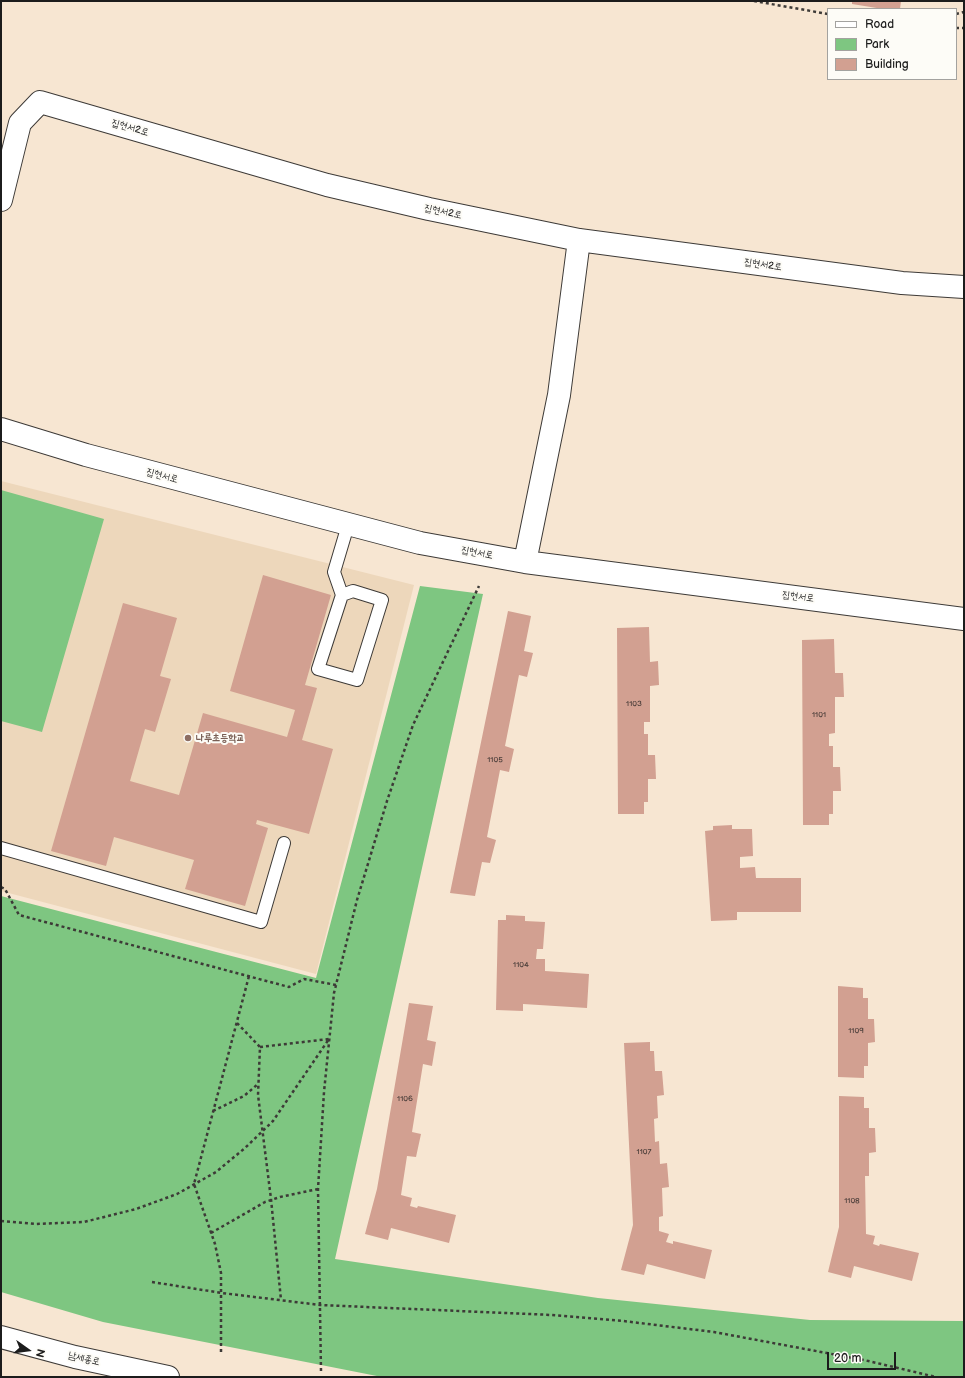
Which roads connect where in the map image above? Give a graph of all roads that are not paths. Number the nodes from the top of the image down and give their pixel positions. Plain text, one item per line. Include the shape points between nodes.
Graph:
1 (1, 200) edge
2 (579, 240) junction
3 (964, 287) edge
4 (1, 429) edge
5 (348, 525) junction
6 (525, 562) junction
7 (342, 595) junction
8 (964, 619) edge
9 (284, 843) dead end
10 (1, 848) edge
11 (1, 1337) edge
12 (168, 1377) edge

1 - 2 street, 집현서2로 via 20,123 40,102 327,185
2 - 3 street, 집현서2로 via 902,283
2 - 6 street via 559,396
4 - 5 street, 집현서로 via 86,455
5 - 6 street, 집현서로 via 420,543
5 - 7 lane via 334,572
6 - 8 street, 집현서로
7 - 7 lane via 318,669 357,680 382,600 353,591
9 - 10 lane via 261,922
11 - 12 street, 남세종로 via 75,1357

